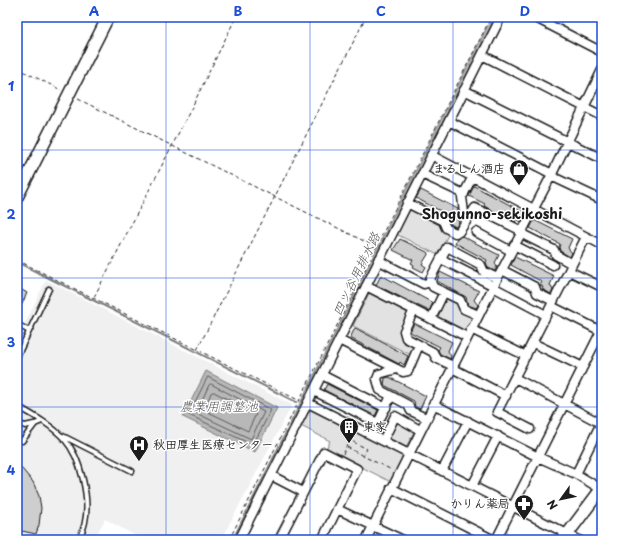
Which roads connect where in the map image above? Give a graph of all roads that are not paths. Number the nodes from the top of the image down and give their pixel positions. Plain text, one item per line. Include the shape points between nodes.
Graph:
1 (108, 17) edge
2 (501, 17) edge
3 (534, 17) edge
4 (602, 52) edge
5 (482, 55) junction
6 (602, 70) edge
7 (464, 90) junction
8 (584, 106) junction
9 (602, 116) edge
10 (448, 121) junction
11 (567, 143) junction
12 (431, 155) junction
13 (602, 159) edge
14 (422, 174) junction
15 (552, 175) junction
16 (472, 178) junction
17 (17, 197) edge
18 (463, 197) junction
19 (602, 200) edge
20 (407, 203) junction
21 (476, 208) junction
22 (534, 209) junction
23 (465, 221) junction
24 (476, 232) dead end
25 (521, 232) junction
26 (586, 237) junction
27 (602, 245) edge
28 (513, 248) junction
29 (441, 259) junction
30 (378, 260) junction
31 (553, 265) dead end
32 (570, 268) junction
33 (502, 270) junction
34 (497, 278) junction
35 (431, 282) junction
36 (490, 285) junction
37 (366, 286) junction
38 (602, 287) edge
39 (49, 289) dead end
40 (444, 292) junction
41 (552, 304) junction
42 (414, 310) junction
43 (478, 315) junction
44 (546, 315) junction
45 (431, 319) junction
46 (17, 324) edge
47 (29, 330) junction
48 (602, 330) edge
49 (469, 333) junction
50 (339, 340) junction
51 (533, 343) junction
52 (420, 345) junction
53 (526, 356) junction
54 (17, 357) edge
55 (452, 367) junction
56 (583, 367) junction
57 (397, 369) junction
58 (322, 375) junction
59 (515, 378) junction
60 (314, 391) junction
61 (391, 396) junction
62 (506, 396) junction
63 (302, 401) junction
64 (565, 403) junction
65 (434, 404) junction
66 (17, 406) edge
67 (386, 408) junction
68 (352, 410) junction
69 (426, 418) junction
70 (42, 421) junction
71 (468, 421) junction
72 (346, 422) junction
73 (602, 423) edge
74 (17, 424) edge
75 (35, 424) junction
76 (530, 429) dead end
77 (420, 430) junction
78 (57, 433) junction
79 (498, 436) junction
80 (17, 440) edge
81 (383, 441) junction
82 (408, 454) junction
83 (538, 457) junction
84 (132, 471) dead end
85 (442, 471) junction
86 (576, 474) junction
87 (272, 476) junction
88 (472, 486) junction
89 (391, 488) junction
90 (602, 489) edge
91 (303, 492) junction
92 (512, 507) junction
93 (337, 509) junction
94 (372, 526) junction
95 (565, 537) edge
96 (79, 540) edge
97 (239, 540) edge
98 (279, 540) edge
99 (322, 540) edge
100 (366, 540) edge
101 (403, 540) edge
102 (495, 540) edge
103 (579, 540) edge

1 - 17 street
2 - 5 street
3 - 4 street
5 - 7 street
5 - 8 street
6 - 8 street
7 - 10 street
7 - 11 street
8 - 9 street
8 - 11 street
10 - 12 street
10 - 15 street
11 - 13 street
11 - 15 street
12 - 14 street
12 - 16 street
14 - 18 street
14 - 20 street
15 - 19 street
15 - 22 street
16 - 18 street
16 - 22 street
18 - 21 street
18 - 23 street
20 - 23 street via 443,221 446,228 454,233 459,232
20 - 30 street
21 - 23 street
21 - 25 street
22 - 25 street
22 - 26 street
24 - 28 street
25 - 28 street
25 - 32 street via 554,250
26 - 27 street
26 - 32 street
28 - 31 street
28 - 33 street
29 - 34 street via 447,247 481,265 484,272
29 - 35 street via 430,279
29 - 36 street
30 - 35 street via 424,284
30 - 37 street
32 - 38 street
32 - 41 street
33 - 34 street
33 - 41 street via 535,287 537,293
34 - 36 street
35 - 40 street via 433,287
36 - 43 street
36 - 44 street
37 - 42 street
37 - 50 street
39 - 47 lane
40 - 43 street via 460,300 464,310
40 - 45 street
41 - 44 street
41 - 48 street
42 - 45 street
42 - 52 street via 404,331 406,338
43 - 49 street
44 - 51 street
45 - 49 street
46 - 47 lane
47 - 54 lane
48 - 56 street
49 - 53 street
49 - 55 street
50 - 57 street
50 - 58 street
51 - 53 street
51 - 56 street
52 - 55 street
52 - 57 street via 408,371
53 - 59 street
55 - 62 street
55 - 65 street
56 - 64 street
57 - 61 street via 379,374 377,379 380,390
58 - 60 street
58 - 67 street
59 - 62 street
59 - 64 street
60 - 63 street
60 - 68 street
61 - 67 street
61 - 69 street via 408,405 411,411
62 - 76 street via 497,412
63 - 72 street
63 - 87 street
64 - 73 street
64 - 83 street
65 - 69 street
65 - 71 street
66 - 70 lane
67 - 68 street via 378,423
68 - 72 street
69 - 77 street
70 - 75 lane
70 - 78 lane
71 - 79 street
71 - 85 street
72 - 81 street
73 - 86 street
74 - 75 lane
75 - 80 lane via 22,441
77 - 81 street via 395,416
77 - 82 street
78 - 84 lane
78 - 96 lane via 73,451 83,479 87,500 85,522
79 - 83 street
79 - 88 street
81 - 82 street
82 - 85 street
82 - 89 street
83 - 86 street
83 - 92 street
85 - 88 street
86 - 90 street
87 - 91 street
87 - 97 street
88 - 92 street
89 - 94 street
89 - 102 street
90 - 95 street
91 - 93 street via 324,452 357,469
91 - 98 street
92 - 95 street
92 - 102 street
93 - 94 street
93 - 99 street
94 - 100 street
94 - 101 street
95 - 103 street

